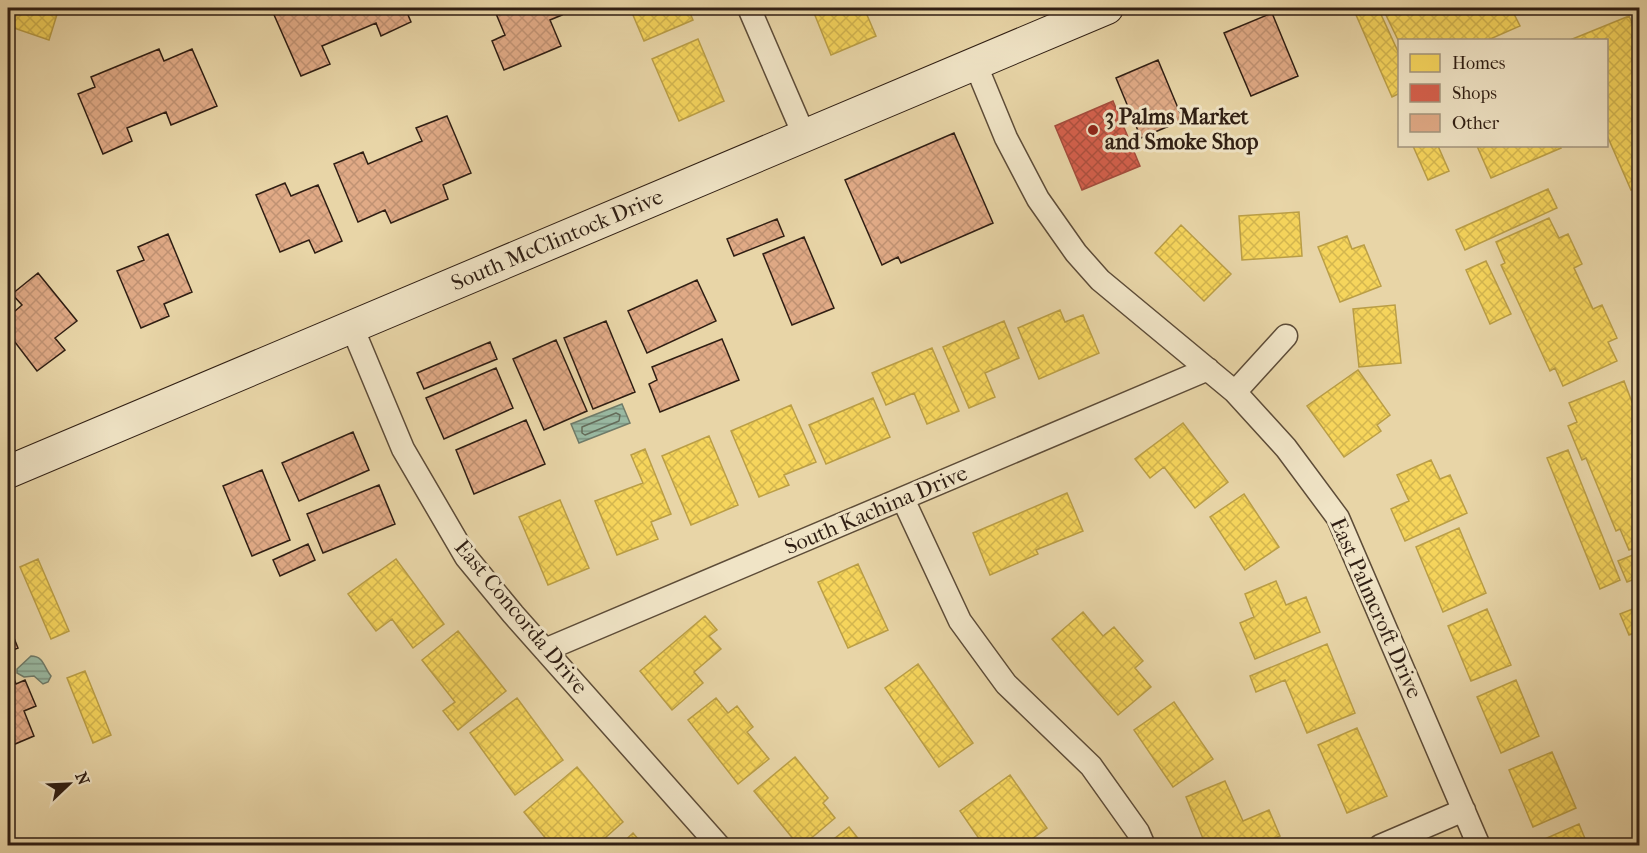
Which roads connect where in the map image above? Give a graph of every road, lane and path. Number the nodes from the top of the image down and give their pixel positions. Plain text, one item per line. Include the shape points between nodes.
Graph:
1 (749, 8) edge
2 (1107, 8) edge
3 (975, 63) junction
4 (804, 135) junction
5 (352, 327) junction
6 (1286, 336) dead end
7 (1208, 369) junction
8 (1235, 392) junction
9 (8, 472) edge
10 (903, 499) junction
11 (545, 650) junction
12 (1464, 810) junction
13 (719, 846) edge
14 (1144, 846) edge
15 (1380, 846) edge
16 (1479, 846) edge

1 - 4 street
2 - 3 main road, South McClintock Drive
3 - 4 main road, South McClintock Drive
3 - 7 street, East Palmcroft Drive via 1006,138 1038,199 1076,253 1100,280
4 - 5 main road, South McClintock Drive
5 - 9 main road, South McClintock Drive
5 - 11 street, East Concorda Drive via 404,449 444,521 466,557
6 - 8 street
7 - 8 street, East Palmcroft Drive
7 - 10 street, South Kachina Drive
8 - 12 street, East Palmcroft Drive via 1286,448 1338,518
10 - 11 street, South Kachina Drive
10 - 14 street via 960,621 1006,684 1091,766
11 - 13 street, East Concorda Drive
12 - 15 street
12 - 16 street, East Palmcroft Drive

